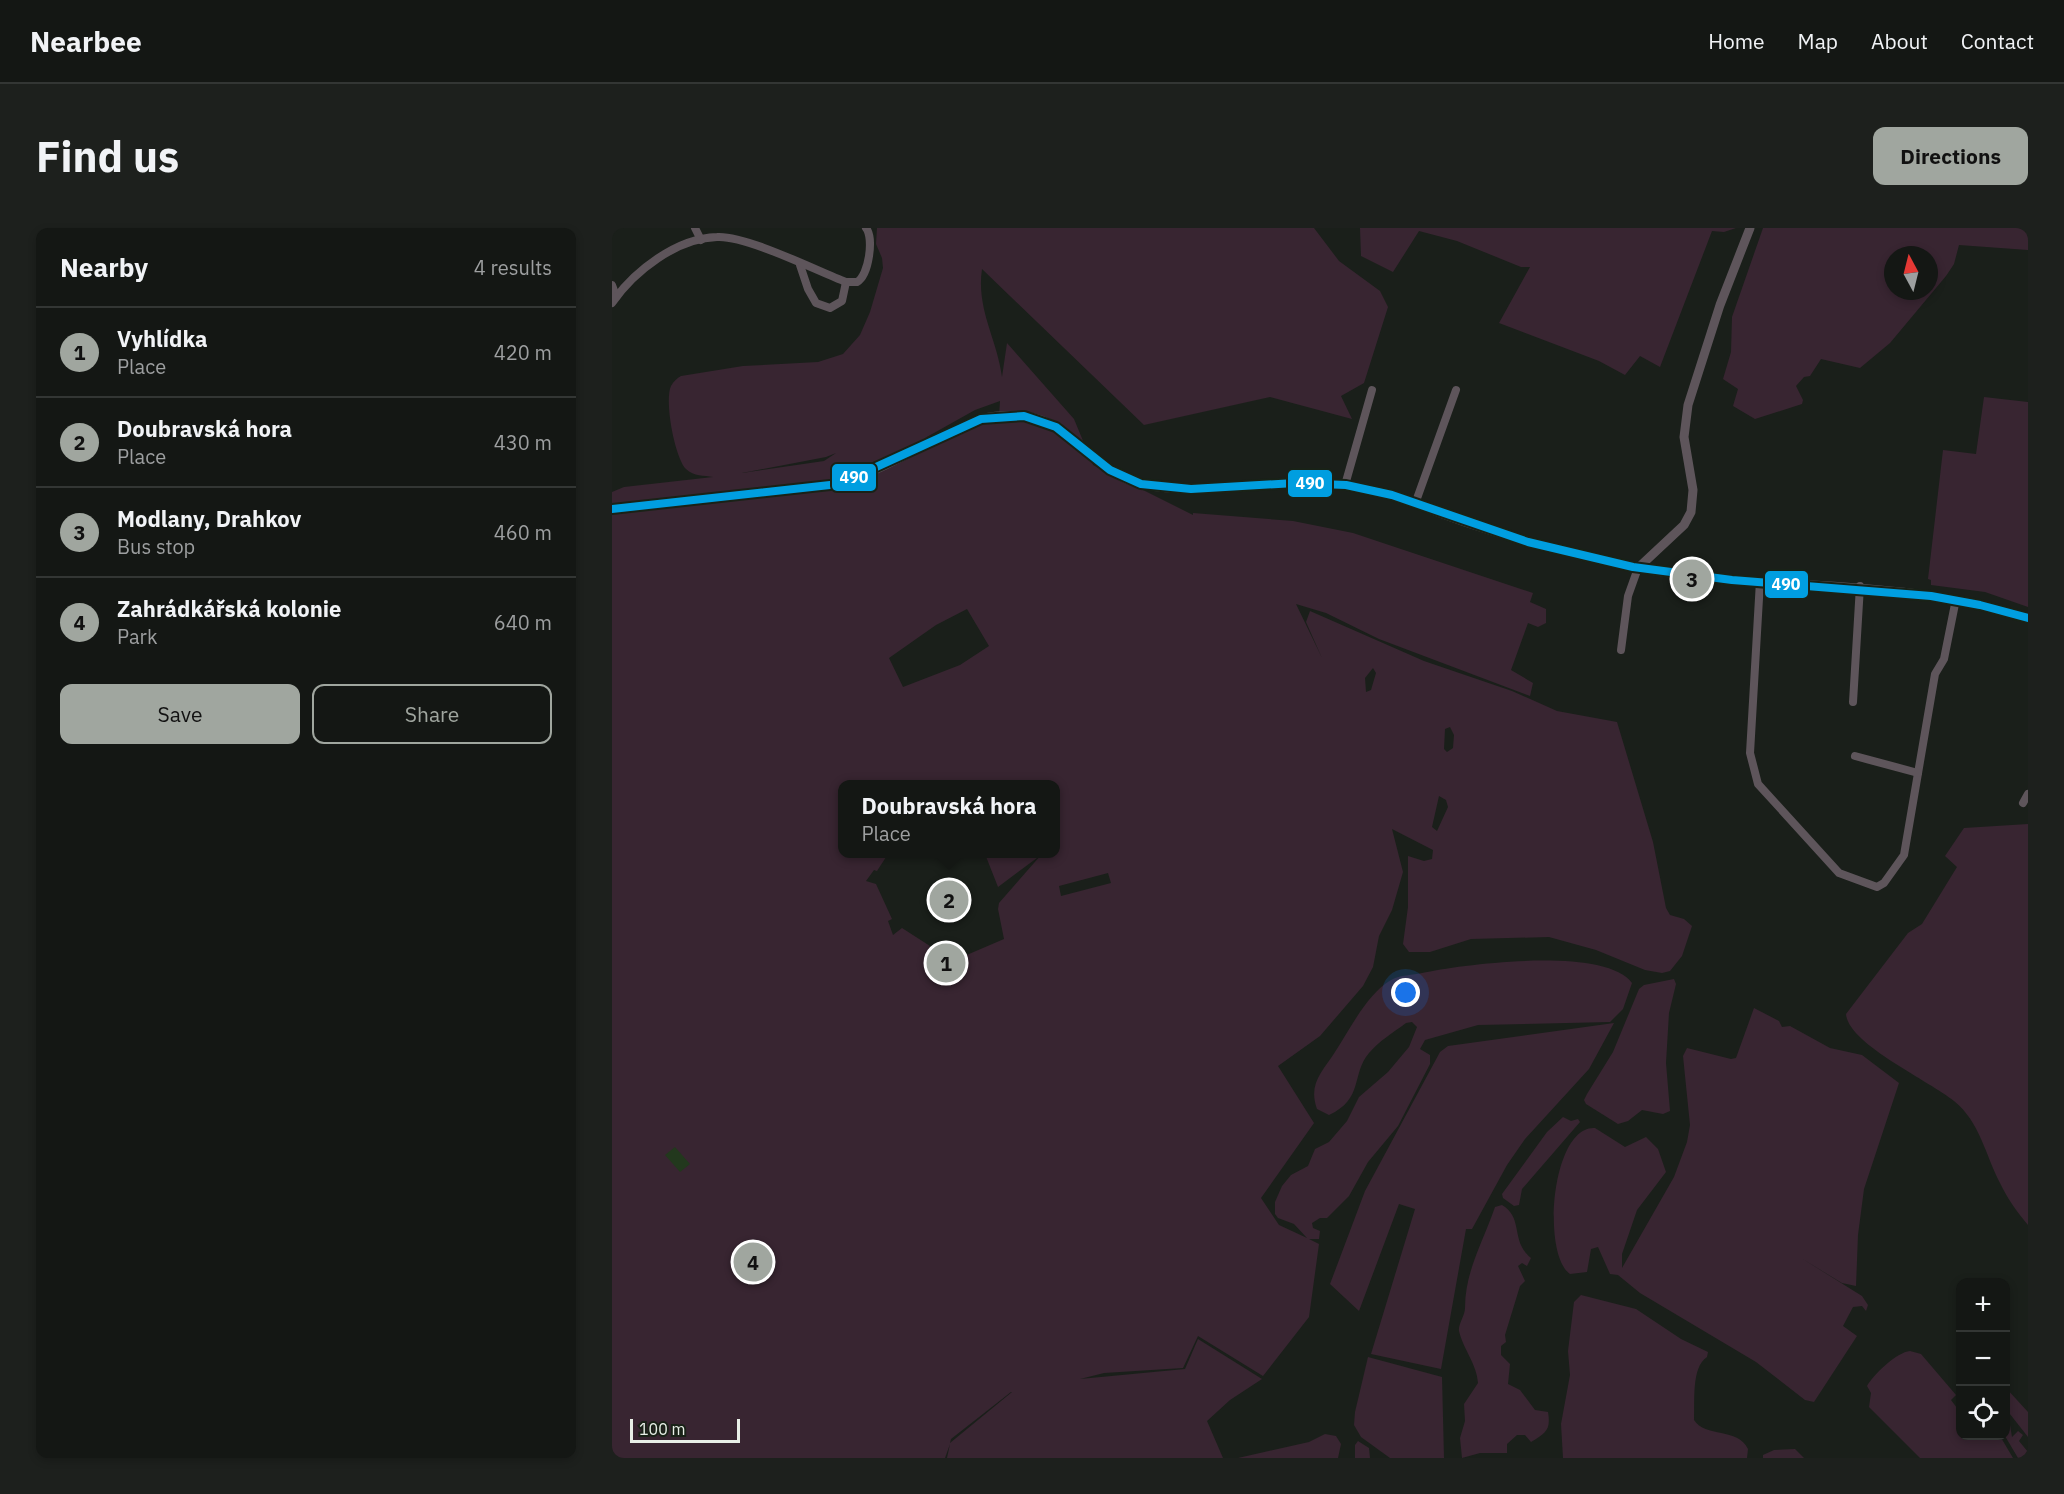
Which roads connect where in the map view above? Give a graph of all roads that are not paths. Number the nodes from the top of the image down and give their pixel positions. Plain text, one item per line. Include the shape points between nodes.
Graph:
1 (695, 228) edge
2 (866, 228) edge
3 (1750, 228) edge
4 (701, 240) junction
5 (800, 265) junction
6 (846, 282) junction
7 (612, 285) edge
8 (614, 300) edge
9 (1372, 390) dead end
10 (1456, 390) dead end
11 (1345, 485) junction
12 (1415, 504) junction
13 (612, 509) edge
14 (1638, 568) junction
15 (1760, 581) junction
16 (1860, 586) junction
17 (1956, 599) junction
18 (2028, 618) edge
19 (1621, 650) dead end
20 (1853, 702) dead end
21 (1855, 756) dead end
22 (1918, 773) junction
23 (2028, 794) edge
24 (2023, 803) dead end

1 - 4 street
2 - 6 street via 871,238 862,279
3 - 14 street via 1688,405 1684,437 1693,490 1691,512 1684,525
4 - 5 street via 718,236 778,254
4 - 8 street via 650,262
5 - 6 street
5 - 6 street via 816,303 830,308 842,301
7 - 8 street
9 - 11 street
10 - 12 street
11 - 12 street via 1383,492
11 - 13 street via 1294,482 1185,488 1140,484 1121,478 1060,431 1024,416 984,418 866,476 839,484
12 - 14 street via 1511,537
14 - 15 street
14 - 19 street via 1628,596
15 - 16 street
15 - 22 street via 1750,753 1758,784 1839,873 1877,886 1904,855
16 - 17 street
16 - 20 street
17 - 18 street
17 - 22 street via 1944,659 1935,674
21 - 22 street
23 - 24 street

